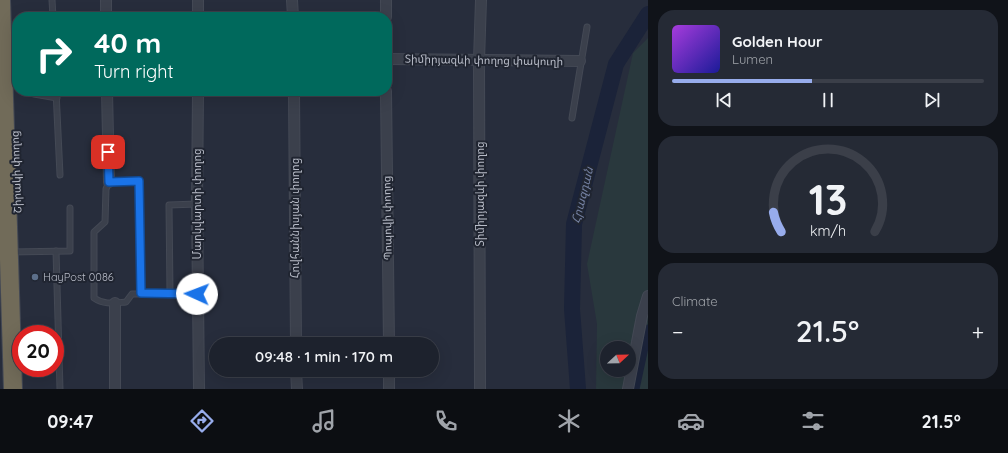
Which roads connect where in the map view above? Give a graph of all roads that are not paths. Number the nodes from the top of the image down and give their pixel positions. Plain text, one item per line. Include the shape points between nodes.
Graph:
1 (1, 0) edge
2 (10, 0) edge
3 (52, 0) edge
4 (106, 0) edge
5 (198, 0) edge
6 (292, 0) edge
7 (386, 0) edge
8 (481, 0) edge
9 (53, 12) edge
10 (106, 12) edge
11 (198, 12) edge
12 (293, 12) edge
13 (386, 12) edge
14 (587, 26) dead end
15 (5, 32) edge
16 (392, 59) edge
17 (479, 60) junction
18 (580, 61) junction
19 (46, 96) edge
20 (107, 96) edge
21 (198, 96) edge
22 (294, 96) edge
23 (386, 96) edge
24 (57, 98) joint
25 (5, 110) edge
26 (572, 118) dead end
27 (60, 175) dead end
28 (109, 182) junction
29 (197, 204) junction
30 (70, 208) dead end
31 (7, 211) edge
32 (56, 251) junction
33 (14, 252) junction
34 (141, 293) junction
35 (170, 293) junction
36 (197, 294) junction
37 (648, 296) edge
38 (115, 303) junction
39 (19, 325) edge
40 (57, 325) edge
41 (296, 337) edge
42 (388, 337) edge
43 (22, 377) edge
44 (59, 377) edge
45 (296, 377) edge
46 (389, 377) edge
47 (13, 389) edge
48 (22, 389) edge
49 (60, 389) edge
50 (115, 389) edge
51 (199, 389) edge
52 (297, 389) edge
53 (389, 389) edge
54 (480, 389) edge
55 (628, 389) edge

1 - 15 highway, Շիրակի փողոց
2 - 15 highway, Շիրակի փողոց
3 - 9 lane
4 - 10 street
5 - 11 street
6 - 12 street
7 - 13 street
8 - 17 street, Տիմիրյազևի փողոց
14 - 18 lane
15 - 25 highway, Շիրակի փողոց
15 - 33 highway, Շիրակի փողոց
16 - 17 street, Տիմիրյազևի փողոց փակուղի
17 - 18 street, Տիմիրյազևի փողոց փակուղի
17 - 54 street, Տիմիրյազևի փողոց
18 - 26 lane
19 - 24 lane
20 - 28 street
21 - 29 street, Մարկվարտի փողոց
22 - 41 street, Հովհաննիսյան փողոց
23 - 42 street, Պոպովի փողոց
24 - 27 lane
25 - 31 highway, Շիրակի փողոց
28 - 34 lane via 139,181
28 - 38 lane via 106,189 105,222 94,232 94,298 101,303
29 - 35 lane via 169,205
29 - 36 street, Մարկվարտի փողոց
30 - 32 lane via 70,251
31 - 33 highway, Շիրակի փողոց
32 - 33 lane
32 - 40 lane
33 - 39 highway, Շիրակի փողոց
33 - 47 highway, Շիրակի փողոց via 7,273
34 - 35 lane
34 - 38 lane via 132,294 126,302
35 - 36 lane
36 - 51 street, Մարկվարտի փողոց
37 - 55 street
38 - 50 street
43 - 48 highway
44 - 49 lane
45 - 52 street
46 - 53 street

